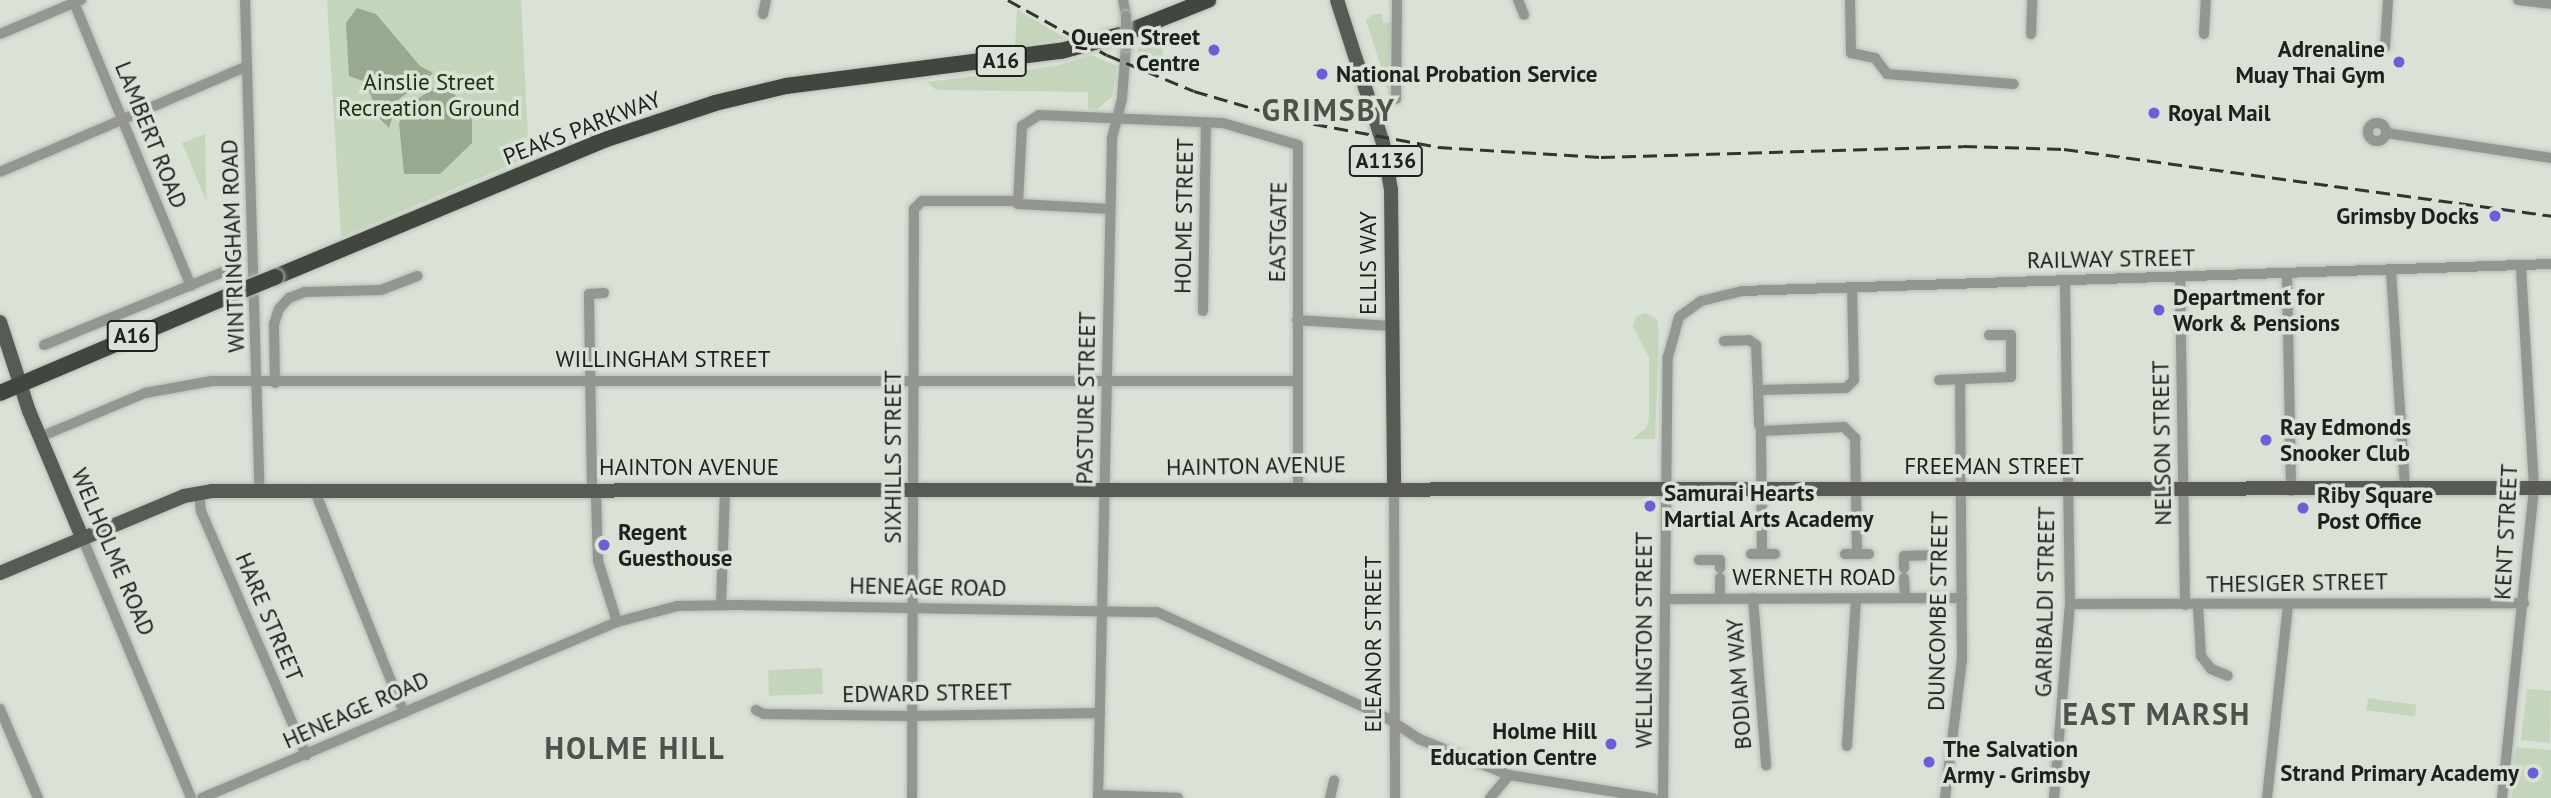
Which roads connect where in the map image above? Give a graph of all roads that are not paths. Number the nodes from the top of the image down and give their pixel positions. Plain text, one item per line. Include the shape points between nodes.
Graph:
1 (245, 0) edge
2 (766, 0) edge
3 (1123, 0) edge
4 (1208, 0) edge
5 (1397, 0) edge
6 (1518, 0) edge
7 (1850, 0) edge
8 (2032, 0) edge
9 (2206, 0) edge
10 (2388, 0) edge
11 (2519, 0) edge
12 (76, 1) edge
13 (1336, 1) edge
14 (2551, 4) edge
15 (763, 14) dead end
16 (1524, 15) dead end
17 (0, 34) edge
18 (2031, 34) dead end
19 (2204, 34) dead end
20 (2385, 47) dead end
21 (247, 66) junction
22 (2014, 84) dead end
23 (1396, 99) dead end
24 (1116, 118) junction
25 (122, 120) junction
26 (1206, 122) junction
27 (2386, 133) dead end
28 (2551, 158) edge
29 (0, 172) edge
30 (1017, 202) junction
31 (1110, 209) junction
32 (2551, 264) edge
33 (2521, 267) junction
34 (230, 270) dead end
35 (2391, 271) junction
36 (2287, 275) junction
37 (417, 276) dead end
38 (2065, 280) junction
39 (2180, 280) junction
40 (191, 286) junction
41 (1852, 287) junction
42 (604, 293) dead end
43 (1203, 311) dead end
44 (1679, 317) joint
45 (1297, 320) junction
46 (0, 322) edge
47 (1390, 326) junction
48 (1989, 335) dead end
49 (1724, 341) dead end
50 (44, 345) dead end
51 (914, 379) junction
52 (588, 380) junction
53 (1939, 380) dead end
54 (1296, 381) junction
55 (1106, 382) junction
56 (1960, 382) junction
57 (259, 383) junction
58 (275, 383) junction
59 (21, 384) junction
60 (1758, 390) junction
61 (0, 393) edge
62 (1759, 430) junction
63 (40, 437) junction
64 (725, 488) junction
65 (1962, 488) junction
66 (2534, 488) junction
67 (2551, 488) edge
68 (314, 489) junction
69 (1298, 489) junction
70 (1394, 489) junction
71 (1762, 489) junction
72 (1856, 489) junction
73 (2068, 489) junction
74 (2405, 489) junction
75 (596, 490) junction
76 (1106, 490) junction
77 (1665, 490) junction
78 (2183, 490) junction
79 (260, 491) junction
80 (913, 491) junction
81 (2291, 491) junction
82 (199, 493) junction
83 (82, 537) junction
84 (1774, 554) dead end
85 (1845, 554) dead end
86 (1857, 554) junction
87 (1869, 554) dead end
88 (1927, 555) dead end
89 (1699, 560) dead end
90 (0, 573) edge
91 (1753, 598) junction
92 (1856, 598) junction
93 (1905, 598) junction
94 (1962, 598) junction
95 (1666, 599) junction
96 (1720, 599) junction
97 (2524, 603) junction
98 (2070, 604) junction
99 (2288, 604) junction
100 (721, 605) junction
101 (2185, 606) junction
102 (2198, 606) junction
103 (914, 608) junction
104 (1103, 609) junction
105 (617, 622) junction
106 (2228, 676) dead end
107 (0, 709) edge
108 (756, 710) dead end
109 (404, 713) junction
110 (1100, 713) junction
111 (913, 715) junction
112 (1394, 723) junction
113 (1847, 746) dead end
114 (306, 755) junction
115 (1766, 765) dead end
116 (1509, 775) junction
117 (1334, 780) dead end
118 (1098, 797) edge
119 (1171, 797) edge
120 (38, 798) edge
121 (191, 798) edge
122 (202, 798) edge
123 (912, 798) edge
124 (1330, 798) edge
125 (1395, 798) edge
126 (1490, 798) edge
127 (1653, 798) edge
128 (1663, 798) edge
129 (1945, 798) edge
130 (2054, 798) edge
131 (2267, 798) edge
132 (2502, 798) edge

1 - 21 street, WINTRINGHAM ROAD
2 - 15 street
3 - 24 street, PASTURE STREET, bridge via 1125,83
4 - 59 highway, PEAKS PARKWAY / A16, bridge via 1133,31 1050,53 786,86 715,103 604,140
5 - 23 street
6 - 16 street
7 - 22 street via 1851,53 1875,58 1887,74
8 - 18 street
9 - 19 street
10 - 20 street
11 - 14 street
12 - 17 street
12 - 25 street, LAMBERT ROAD
13 - 47 main road, ELLIS WAY / A1136 via 1383,143 1391,190
21 - 25 street
21 - 57 street, WINTRINGHAM ROAD
24 - 26 street
24 - 30 street via 1039,115 1028,120 1019,132
24 - 31 street, PASTURE STREET
25 - 29 street
25 - 40 street, LAMBERT ROAD
26 - 43 street, HOLME STREET
26 - 45 street, EASTGATE via 1282,137 1298,145
27 - 28 street
30 - 31 street
30 - 51 street, SIXHILLS STREET via 918,202 914,209
31 - 55 street, PASTURE STREET
32 - 33 street, RAILWAY STREET
33 - 35 street, RAILWAY STREET
33 - 66 street, KENT STREET
34 - 40 street
35 - 36 street, RAILWAY STREET
35 - 74 street
36 - 39 street, RAILWAY STREET
36 - 81 street
37 - 58 street via 381,290 305,292 289,298 274,324
38 - 39 street, RAILWAY STREET
38 - 41 street, RAILWAY STREET
38 - 73 street, GARIBALDI STREET
39 - 78 street, NELSON STREET
40 - 50 street
41 - 44 street, RAILWAY STREET via 1727,292 1712,295
41 - 60 street via 1851,384 1838,389
42 - 52 street via 589,294
44 - 77 street, WELLINGTON STREET via 1668,358
45 - 47 street
45 - 54 street, EASTGATE
46 - 59 main road, WELHOLME ROAD
47 - 70 main road, ELLIS WAY / A1136
48 - 56 street via 2011,335 2011,377
49 - 60 street via 1749,340 1756,345
51 - 52 street, WILLINGHAM STREET
51 - 55 street, WILLINGHAM STREET
51 - 80 street, SIXHILLS STREET
52 - 58 street, WILLINGHAM STREET
52 - 75 street
53 - 56 street
54 - 55 street, WILLINGHAM STREET
54 - 69 street, EASTGATE
55 - 76 street, PASTURE STREET
56 - 65 street, DUNCOMBE STREET
57 - 58 street, WILLINGHAM STREET
57 - 63 street, WILLINGHAM STREET via 212,381 167,387
57 - 79 street, WINTRINGHAM ROAD
59 - 61 highway, PEAKS PARKWAY / A16
59 - 63 main road, WELHOLME ROAD
60 - 62 street
62 - 71 street
62 - 72 street via 1844,427 1855,438
63 - 83 main road, WELHOLME ROAD
64 - 75 main road, HAINTON AVENUE
64 - 80 main road, HAINTON AVENUE
64 - 100 street
65 - 72 main road, FREEMAN STREET
65 - 73 main road, FREEMAN STREET
65 - 94 street, DUNCOMBE STREET
66 - 67 main road, FREEMAN STREET
66 - 74 main road, FREEMAN STREET
66 - 97 street, KENT STREET
68 - 75 main road, HAINTON AVENUE
68 - 79 main road, HAINTON AVENUE
68 - 109 street
69 - 70 main road, HAINTON AVENUE
69 - 76 main road, HAINTON AVENUE
70 - 77 main road, FREEMAN STREET
70 - 112 street, ELEANOR STREET
71 - 72 main road, FREEMAN STREET
71 - 77 main road, FREEMAN STREET
71 - 84 street via 1757,554
72 - 86 street
73 - 78 main road, FREEMAN STREET
73 - 98 street, GARIBALDI STREET
74 - 81 main road, FREEMAN STREET
75 - 105 street via 598,561
76 - 80 main road, HAINTON AVENUE
76 - 104 street, PASTURE STREET
77 - 95 street, WELLINGTON STREET
78 - 81 main road, FREEMAN STREET
78 - 101 street, NELSON STREET
79 - 82 main road, HAINTON AVENUE
80 - 103 street, SIXHILLS STREET
82 - 83 main road, HAINTON AVENUE
82 - 114 street, HARE STREET via 201,511
83 - 90 main road, HAINTON AVENUE
83 - 121 street, WELHOLME ROAD
85 - 86 street
86 - 87 street
88 - 93 street via 1900,556
89 - 96 street via 1721,566
91 - 92 street, WERNETH ROAD
91 - 96 street, WERNETH ROAD
91 - 115 street, BODIAM WAY
92 - 93 street, WERNETH ROAD
92 - 113 street
93 - 94 street, WERNETH ROAD
94 - 129 street, DUNCOMBE STREET via 1960,690
95 - 96 street, WERNETH ROAD
95 - 128 street, WELLINGTON STREET
97 - 99 street, THESIGER STREET
97 - 132 street, KENT STREET
98 - 101 street, THESIGER STREET
98 - 130 street, GARIBALDI STREET
99 - 102 street, THESIGER STREET
99 - 131 street
100 - 103 street, HENEAGE ROAD
100 - 105 street, HENEAGE ROAD via 677,606
101 - 102 street, THESIGER STREET
102 - 106 street via 2201,656 2211,669
103 - 104 street, HENEAGE ROAD
103 - 111 street, SIXHILLS STREET
104 - 110 street, PASTURE STREET
104 - 112 street, HENEAGE ROAD via 1157,612
105 - 109 street, HENEAGE ROAD
107 - 120 street
108 - 111 street, EDWARD STREET via 764,714
109 - 114 street, HENEAGE ROAD
110 - 111 street, EDWARD STREET
110 - 118 street, PASTURE STREET
111 - 123 street, SIXHILLS STREET
112 - 116 street, HENEAGE ROAD via 1419,739
112 - 125 street, ELEANOR STREET
114 - 122 street, HENEAGE ROAD
116 - 126 street
116 - 127 street, HENEAGE ROAD
117 - 124 street
118 - 119 street

